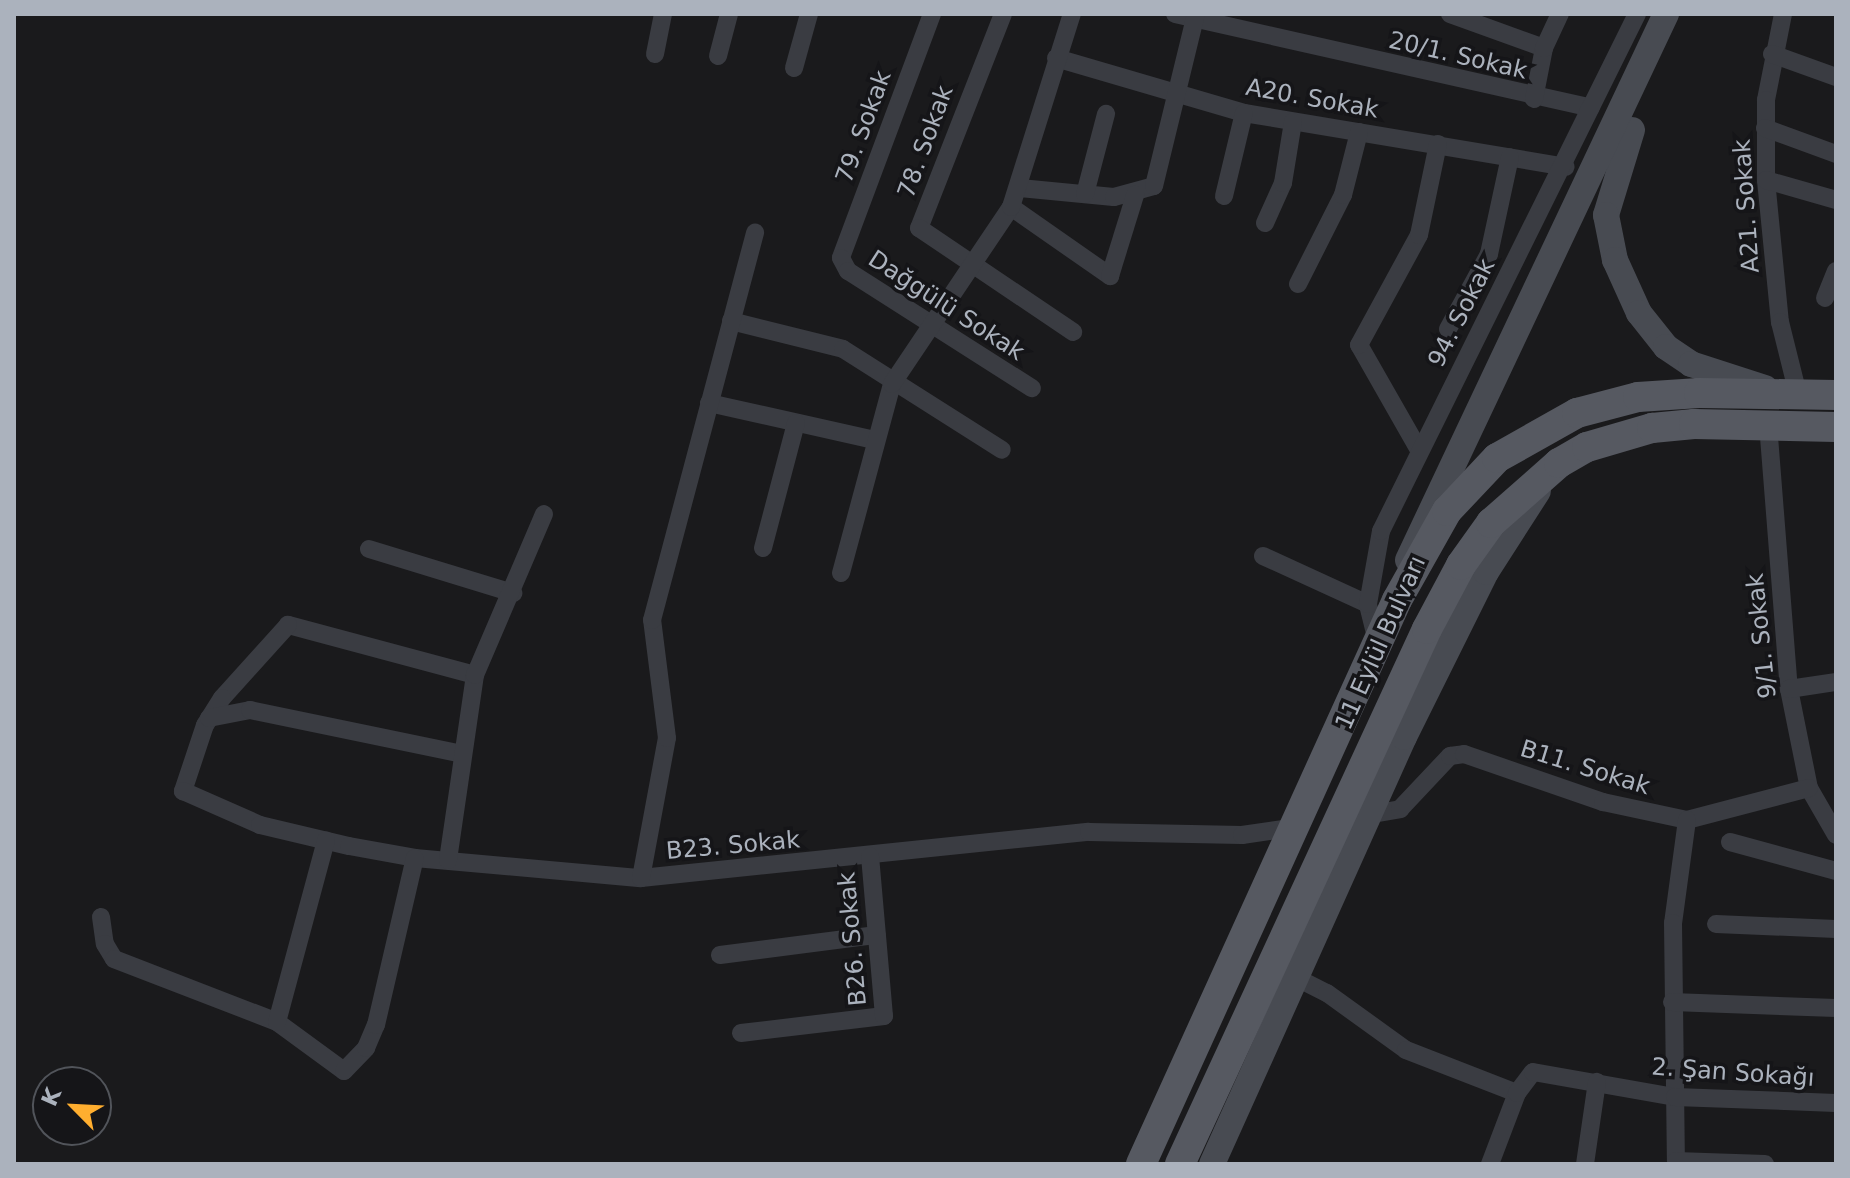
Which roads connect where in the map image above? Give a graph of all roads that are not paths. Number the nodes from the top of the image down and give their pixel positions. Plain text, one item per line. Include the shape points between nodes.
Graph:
1 (663, 14) edge
2 (729, 14) edge
3 (809, 14) edge
4 (932, 14) edge
5 (1003, 14) edge
6 (1072, 14) edge
7 (1175, 14) edge
8 (1450, 14) edge
9 (1560, 14) edge
10 (1637, 14) edge
11 (1666, 14) edge
12 (1685, 14) edge
13 (1783, 14) edge
14 (1195, 18) edge
15 (1544, 48) junction
16 (655, 54) dead end
17 (1772, 54) junction
18 (718, 56) dead end
19 (1056, 58) junction
20 (794, 68) dead end
21 (1836, 77) edge
22 (1179, 94) junction
23 (1534, 99) junction
24 (1591, 108) junction
25 (1244, 113) junction
26 (1106, 114) dead end
27 (1293, 122) junction
28 (1765, 128) junction
29 (1359, 132) junction
30 (1438, 144) junction
31 (1836, 154) edge
32 (1510, 157) junction
33 (1565, 167) junction
34 (1766, 180) junction
35 (1020, 188) junction
36 (1085, 194) junction
37 (1135, 195) junction
38 (1224, 196) dead end
39 (1836, 200) edge
40 (1011, 207) junction
41 (1265, 223) dead end
42 (755, 232) dead end
43 (841, 258) joint
44 (969, 267) junction
45 (1836, 271) edge
46 (1298, 284) dead end
47 (1825, 298) dead end
48 (731, 321) junction
49 (929, 326) junction
50 (1448, 329) dead end
51 (1073, 332) dead end
52 (892, 384) junction
53 (1032, 388) dead end
54 (1789, 394) junction
55 (1836, 395) edge
56 (709, 403) junction
57 (796, 423) junction
58 (1768, 424) junction
59 (1836, 427) edge
60 (874, 440) junction
61 (1002, 450) dead end
62 (1419, 450) junction
63 (1559, 463) junction
64 (544, 514) dead end
65 (763, 548) dead end
66 (369, 549) dead end
67 (1263, 556) dead end
68 (841, 573) dead end
69 (513, 593) junction
70 (1383, 602) junction
71 (475, 675) junction
72 (1836, 682) edge
73 (1789, 689) junction
74 (209, 718) junction
75 (462, 754) junction
76 (1809, 788) junction
77 (1367, 815) junction
78 (1687, 820) junction
79 (1297, 827) junction
80 (1836, 835) edge
81 (326, 840) junction
82 (1730, 842) dead end
83 (870, 857) junction
84 (415, 858) junction
85 (448, 860) junction
86 (1836, 871) edge
87 (641, 878) junction
88 (101, 917) dead end
89 (1716, 924) dead end
90 (1836, 929) edge
91 (877, 935) junction
92 (720, 955) dead end
93 (1295, 977) junction
94 (1672, 1002) junction
95 (1836, 1008) edge
96 (277, 1022) junction
97 (741, 1033) dead end
98 (1597, 1082) junction
99 (1517, 1093) junction
100 (1675, 1097) junction
101 (1836, 1103) edge
102 (1765, 1163) edge
103 (1141, 1164) edge
104 (1180, 1164) edge
105 (1212, 1164) edge
106 (1490, 1164) edge
107 (1585, 1164) edge

1 - 16 street
2 - 18 street
3 - 20 street
4 - 43 street, 79. Sokak
5 - 44 street, 78. Sokak via 919,228
6 - 19 street
7 - 14 street, 20/1. Sokak
8 - 15 street
9 - 15 street
10 - 24 street, 94. Sokak
11 - 70 main road
12 - 54 main road via 1620,155 1606,215 1615,260 1639,313 1666,347 1691,364
13 - 17 street, A21. Sokak
14 - 22 street
14 - 23 street, 20/1. Sokak
15 - 23 street
17 - 21 street
17 - 28 street, A21. Sokak
19 - 22 street, A20. Sokak
19 - 35 street
22 - 25 street, A20. Sokak
22 - 37 street via 1154,186
23 - 24 street, 20/1. Sokak
24 - 33 street, 94. Sokak
25 - 27 street, A20. Sokak
25 - 38 street
26 - 36 street
27 - 29 street, A20. Sokak
27 - 41 street via 1283,183
28 - 31 street
28 - 34 street, A21. Sokak
29 - 30 street, A20. Sokak
29 - 46 street via 1343,195
30 - 32 street, A20. Sokak
30 - 62 street via 1419,235 1359,345
32 - 33 street, A20. Sokak
32 - 50 street via 1489,254
33 - 62 street, 94. Sokak
34 - 39 street
34 - 54 street, A21. Sokak
35 - 36 street
35 - 40 street
36 - 37 street
37 - 40 street via 1110,276
40 - 44 street
42 - 48 street
43 - 49 street, Dağgülü Sokak via 848,271
44 - 49 street
44 - 51 street
45 - 47 street
48 - 52 street via 833,344
48 - 56 street
49 - 52 street
49 - 53 street, Dağgülü Sokak
52 - 60 street
52 - 61 street
54 - 55 main road, 11 Eylül Bulvarı
54 - 70 main road, 11 Eylül Bulvarı via 1638,397 1577,413 1531,435 1497,458 1447,511
56 - 57 street
56 - 87 street via 652,620 667,738
57 - 60 street
57 - 65 street
58 - 59 main road, 11 Eylül Bulvarı
58 - 63 main road, 11 Eylül Bulvarı via 1652,428 1587,447
58 - 73 street, 9/1. Sokak
60 - 68 street
62 - 70 street, 94. Sokak via 1381,531
63 - 77 main road via 1486,572
63 - 104 main road, 11 Eylül Bulvarı via 1522,491 1461,565
64 - 69 street
66 - 69 street
67 - 70 street
69 - 71 street
70 - 79 main road, 11 Eylül Bulvarı via 1378,644
71 - 74 street via 288,625
71 - 75 street
72 - 73 street
73 - 76 street, 9/1. Sokak
74 - 75 street via 250,710
74 - 81 street, B23. Sokak via 183,791 260,825
75 - 85 street
76 - 78 street, B11. Sokak
76 - 80 street, 9/1. Sokak
77 - 78 street, B11. Sokak via 1400,809 1450,756 1464,754 1603,802
77 - 93 main road
78 - 94 street via 1673,923
79 - 83 street, B23. Sokak via 1242,835 1089,832
79 - 103 main road, 11 Eylül Bulvarı
81 - 84 street, B23. Sokak
81 - 96 street
82 - 86 street
83 - 87 street, B23. Sokak
83 - 91 street, B26. Sokak
84 - 85 street, B23. Sokak
84 - 96 street via 366,1048 344,1071
85 - 87 street, B23. Sokak
88 - 96 street via 105,944 114,959
89 - 90 street
91 - 92 street
91 - 97 street, B26. Sokak via 884,1016
93 - 99 street via 1327,993 1406,1050
93 - 105 main road
94 - 95 street
94 - 100 street
98 - 99 street, 2. Şan Sokağı via 1533,1072
98 - 100 street, 2. Şan Sokağı
98 - 107 street
99 - 106 street
100 - 101 street, 2. Şan Sokağı
100 - 102 street via 1676,1161

